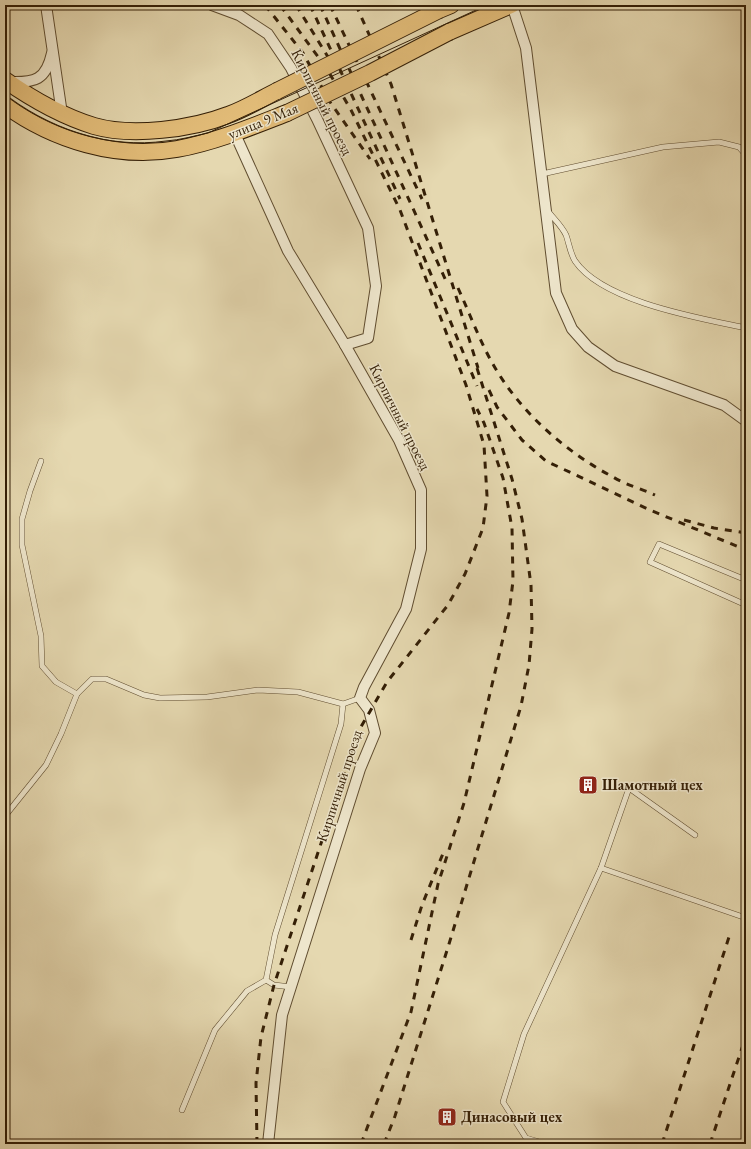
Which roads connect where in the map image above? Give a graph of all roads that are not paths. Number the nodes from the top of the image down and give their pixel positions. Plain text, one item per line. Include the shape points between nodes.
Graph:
1 (46, 5) edge
2 (212, 5) edge
3 (511, 5) edge
4 (445, 8) edge
5 (53, 49) junction
6 (6, 81) edge
7 (5, 105) edge
8 (62, 114) junction
9 (235, 134) junction
10 (746, 155) edge
11 (542, 174) junction
12 (546, 208) junction
13 (746, 328) edge
14 (345, 345) junction
15 (746, 421) edge
16 (41, 461) dead end
17 (746, 580) edge
18 (746, 604) edge
19 (77, 694) junction
20 (360, 698) junction
21 (343, 704) junction
22 (5, 816) edge
23 (695, 835) dead end
24 (601, 868) junction
25 (746, 918) edge
26 (266, 980) junction
27 (291, 987) junction
28 (182, 1110) dead end
29 (268, 1144) edge
30 (546, 1144) edge

1 - 5 street
2 - 14 street, Кирпичный проезд via 239,15 268,34 291,68 368,228 376,286 368,338
3 - 9 main road, улица 9 Мая, bridge
3 - 11 street via 526,48
4 - 8 main road, улица 9 Мая, bridge via 228,115 177,129 134,131 95,126
5 - 6 street via 48,68 42,77 30,82
5 - 8 street
6 - 8 main road, улица 9 Мая
7 - 9 main road, улица 9 Мая via 23,118 53,133 93,146 134,152 177,149
9 - 14 street, Кирпичный проезд via 288,251
10 - 11 lane via 739,147 719,142 663,147
11 - 12 street
12 - 13 lane via 565,233 574,260 589,276 619,293 678,314
12 - 15 street via 556,293 572,329 588,347 615,366 724,405
14 - 20 street, Кирпичный проезд via 399,440 421,490 421,549 406,609
16 - 19 lane via 22,519 22,545 41,636 42,666 56,682
17 - 18 lane via 659,544 650,562
19 - 21 lane via 92,679 106,679 144,695 160,698 207,697 258,690 298,692
19 - 22 lane via 46,765
20 - 21 lane
20 - 27 street, Кирпичный проезд via 369,710 375,733 360,769
21 - 26 lane via 341,724 275,935
23 - 24 lane via 629,788
24 - 25 lane
24 - 30 lane via 524,1034 503,1102 526,1138
26 - 27 lane via 274,985
26 - 28 lane via 248,991 216,1030
27 - 29 street, Кирпичный проезд via 282,1015

